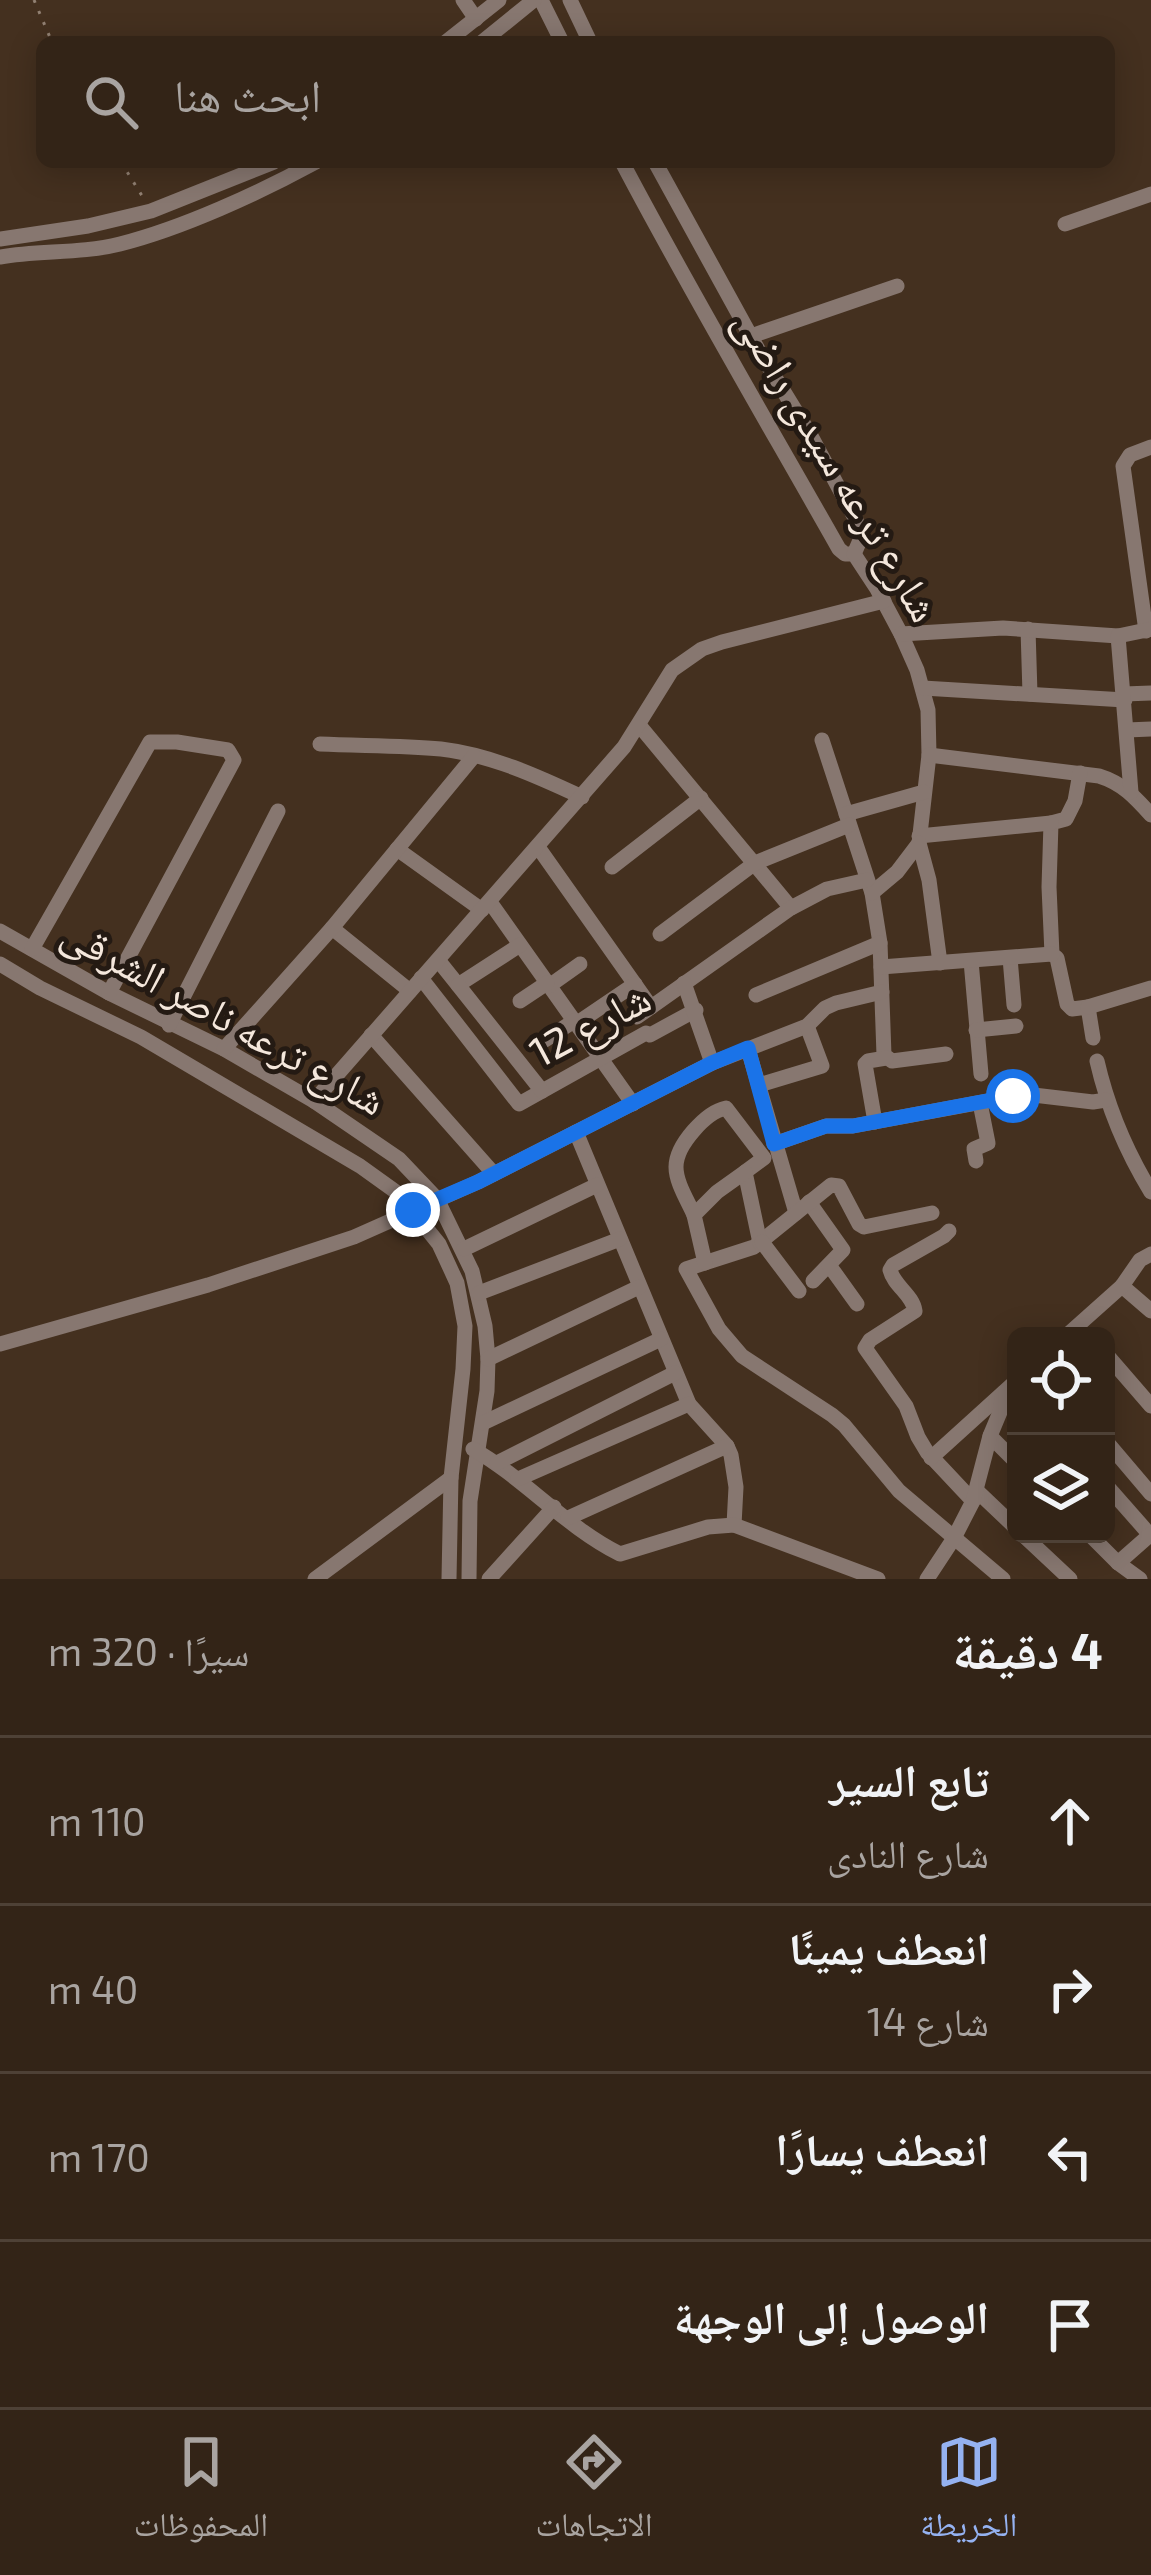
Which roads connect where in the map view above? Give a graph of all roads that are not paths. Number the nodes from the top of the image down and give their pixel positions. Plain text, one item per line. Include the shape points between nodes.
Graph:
1 (463, 0) edge
2 (499, 0) edge
3 (537, 0) edge
4 (570, 0) edge
5 (476, 19) junction
6 (454, 36) edge
7 (490, 36) edge
8 (558, 36) edge
9 (587, 36) edge
10 (259, 168) edge
11 (304, 168) edge
12 (625, 168) edge
13 (658, 168) edge
14 (1151, 194) edge
15 (1065, 224) dead end
16 (0, 239) edge
17 (0, 257) edge
18 (897, 286) dead end
19 (751, 335) junction
20 (1151, 447) edge
21 (854, 554) junction
22 (884, 601) junction
23 (1028, 629) junction
24 (1148, 630) edge
25 (901, 634) junction
26 (1118, 636) junction
27 (922, 688) junction
28 (1151, 693) edge
29 (1030, 694) junction
30 (1124, 697) junction
31 (638, 725) junction
32 (1151, 729) edge
33 (1127, 730) junction
34 (822, 740) dead end
35 (320, 744) dead end
36 (929, 755) junction
37 (474, 756) junction
38 (1080, 772) junction
39 (924, 792) junction
40 (1131, 792) junction
41 (582, 796) junction
42 (700, 798) junction
43 (278, 811) dead end
44 (1151, 815) edge
45 (848, 819) junction
46 (1051, 823) junction
47 (919, 840) junction
48 (538, 848) junction
49 (397, 849) junction
50 (755, 863) junction
51 (612, 867) dead end
52 (869, 886) junction
53 (486, 906) junction
54 (790, 908) junction
55 (332, 928) junction
56 (0, 932) edge
57 (660, 934) dead end
58 (880, 943) junction
59 (520, 945) junction
60 (32, 949) junction
61 (1052, 954) junction
62 (1010, 958) junction
63 (438, 960) junction
64 (971, 961) junction
65 (940, 963) junction
66 (0, 964) edge
67 (580, 964) dead end
68 (881, 967) junction
69 (684, 983) junction
70 (416, 984) junction
71 (548, 984) junction
72 (635, 984) junction
73 (458, 985) junction
74 (1151, 988) edge
75 (882, 992) junction
76 (109, 993) junction
77 (756, 995) dead end
78 (520, 1001) dead end
79 (1013, 1005) dead end
80 (1088, 1007) junction
81 (695, 1010) junction
82 (575, 1022) junction
83 (170, 1025) junction
84 (808, 1026) junction
85 (1016, 1026) dead end
86 (976, 1030) junction
87 (371, 1035) junction
88 (1093, 1038) dead end
89 (545, 1040) dead end
90 (748, 1048) junction
91 (224, 1049) junction
92 (946, 1054) dead end
93 (886, 1058) junction
94 (601, 1059) junction
95 (1097, 1061) dead end
96 (712, 1063) junction
97 (980, 1074) dead end
98 (759, 1085) junction
99 (542, 1091) junction
100 (1013, 1096) junction
101 (1106, 1100) junction
102 (314, 1101) junction
103 (980, 1102) junction
104 (633, 1104) junction
105 (1017, 1116) dead end
106 (874, 1122) junction
107 (576, 1132) junction
108 (774, 1144) junction
109 (976, 1161) dead end
110 (746, 1172) junction
111 (494, 1174) junction
112 (597, 1185) junction
113 (1151, 1192) edge
114 (437, 1199) junction
115 (802, 1208) junction
116 (413, 1210) junction
117 (932, 1213) dead end
118 (694, 1215) junction
119 (949, 1231) dead end
120 (620, 1239) junction
121 (761, 1242) junction
122 (464, 1249) junction
123 (1151, 1254) edge
124 (705, 1263) junction
125 (829, 1265) junction
126 (1122, 1286) junction
127 (639, 1287) junction
128 (479, 1293) junction
129 (857, 1304) dead end
130 (1151, 1311) edge
131 (1084, 1327) edge
132 (661, 1340) junction
133 (0, 1344) edge
134 (488, 1359) junction
135 (1115, 1364) edge
136 (675, 1373) junction
137 (1007, 1390) edge
138 (1007, 1397) edge
139 (689, 1404) junction
140 (1151, 1406) edge
141 (483, 1423) junction
142 (990, 1436) junction
143 (456, 1439) junction
144 (727, 1445) junction
145 (478, 1451) junction
146 (1115, 1452) edge
147 (1007, 1453) edge
148 (931, 1458) junction
149 (496, 1462) junction
150 (452, 1478) junction
151 (518, 1479) junction
152 (1151, 1494) edge
153 (1115, 1495) edge
154 (975, 1496) junction
155 (554, 1507) junction
156 (568, 1518) junction
157 (1007, 1521) edge
158 (734, 1526) junction
159 (1151, 1535) edge
160 (955, 1536) junction
161 (1032, 1543) edge
162 (1098, 1543) edge
163 (1118, 1563) junction
164 (315, 1579) edge
165 (449, 1579) edge
166 (469, 1579) edge
167 (489, 1579) edge
168 (878, 1579) edge
169 (927, 1579) edge
170 (1004, 1579) edge
171 (1070, 1579) edge
172 (1140, 1579) edge

1 - 5 street
2 - 5 street
3 - 7 street
3 - 8 street
4 - 9 street
5 - 6 street
10 - 16 street via 151,211
11 - 17 street via 119,244
12 - 21 street, شارع ترعه سيدى راضى via 839,549
13 - 19 street
14 - 15 street
18 - 19 street
19 - 21 street via 856,520 861,538
20 - 24 street via 1123,466
21 - 22 street, شارع ترعه سيدى راضى
22 - 25 street, شارع ترعه سيدى راضى
22 - 31 street via 702,650 672,670
23 - 25 street
23 - 26 street
23 - 29 street
24 - 26 street
25 - 27 street, شارع ترعه سيدى راضى
26 - 30 street
27 - 29 street
27 - 36 street, شارع ترعه سيدى راضى
28 - 30 street
29 - 30 street
30 - 33 street
31 - 41 street
31 - 42 street
32 - 33 street
33 - 40 street
34 - 45 street
35 - 37 street
36 - 38 street
36 - 39 street, شارع ترعه سيدى راضى
37 - 41 street
37 - 49 street
38 - 40 street
38 - 46 street via 1066,819
39 - 45 street
39 - 47 street, شارع ترعه سيدى راضى
40 - 44 street
41 - 48 street
42 - 50 street
42 - 51 street
43 - 83 street
45 - 50 street
45 - 52 street
46 - 47 street
46 - 61 street
47 - 52 street via 897,872
47 - 65 street, شارع ترعه سيدى راضى
48 - 53 street
48 - 72 street
49 - 53 street
49 - 55 street
50 - 54 street
50 - 57 street
52 - 54 street via 827,890
52 - 58 street
53 - 59 street
53 - 63 street
54 - 69 street
55 - 70 street
55 - 91 street
56 - 60 street, شارع ترعه ناصر الشرقى
58 - 68 street
58 - 77 street
59 - 71 street
59 - 73 street
60 - 76 street, شارع ترعه ناصر الشرقى
60 - 76 street via 150,742 228,750 234,760
61 - 62 street
61 - 80 street via 1068,1006
62 - 64 street
62 - 79 street
63 - 70 street
63 - 73 street
64 - 65 street
64 - 86 street
65 - 68 street
66 - 116 street, شارع ترعه ناصر الشرقى via 360,1166
67 - 71 street
68 - 75 street
69 - 72 street via 644,1012
69 - 81 street
70 - 87 street
70 - 99 street, شارع 12 via 519,1104
71 - 78 street
71 - 82 street
72 - 82 street
73 - 99 street
74 - 80 street
75 - 84 street via 825,1008
75 - 93 street
76 - 83 street, شارع ترعه ناصر الشرقى
80 - 88 street
81 - 94 street, شارع 12
81 - 96 street
82 - 89 street
82 - 94 street
83 - 91 street, شارع ترعه ناصر الشرقى
84 - 90 street
84 - 98 street via 822,1066
85 - 86 street
86 - 97 street
87 - 102 street
87 - 111 street
90 - 96 street
90 - 98 street
91 - 102 street, شارع ترعه ناصر الشرقى
92 - 93 street
93 - 106 street via 865,1064
94 - 99 street, شارع 12
94 - 104 street
95 - 101 street
96 - 104 street
98 - 108 street
100 - 101 street
100 - 103 street
100 - 105 street
101 - 113 street
102 - 114 street, شارع ترعه ناصر الشرقى via 399,1159
103 - 106 street
103 - 109 street via 988,1143 974,1149
104 - 107 street
106 - 108 street via 826,1126
107 - 111 street
107 - 112 street
108 - 115 street
110 - 118 street
110 - 118 street via 764,1158 729,1111 719,1109 676,1164
110 - 121 street
111 - 114 street
112 - 120 street
112 - 122 street
114 - 116 street
114 - 122 street, شارع ترعه ناصر الشرقى
115 - 117 street via 831,1185 864,1227
115 - 121 street
115 - 125 street via 843,1250
116 - 133 street via 290,1260
116 - 143 street, شارع ترعه ناصر الشرقى via 457,1283 465,1326
118 - 124 street
119 - 148 street via 892,1265 915,1311 865,1348
120 - 127 street
120 - 128 street
121 - 124 street
121 - 125 street via 806,1286
122 - 128 street, شارع ترعه ناصر الشرقى
123 - 126 street
124 - 160 street via 686,1269 742,1356 844,1425 899,1490
125 - 129 street
126 - 130 street
126 - 131 street
127 - 132 street
127 - 134 street
128 - 134 street, شارع ترعه ناصر الشرقى
132 - 136 street
132 - 141 street
134 - 141 street, شارع ترعه ناصر الشرقى
135 - 140 street
136 - 139 street
136 - 149 street
137 - 148 street
138 - 142 street
139 - 144 street
139 - 151 street
141 - 145 street, شارع ترعه ناصر الشرقى
142 - 147 street
142 - 154 street
143 - 145 street
143 - 150 street, شارع ترعه ناصر الشرقى
144 - 156 street
144 - 158 street
145 - 149 street
145 - 166 street, شارع ترعه ناصر الشرقى
146 - 152 street
148 - 154 street
149 - 151 street
150 - 164 street
150 - 165 street, شارع ترعه ناصر الشرقى
151 - 155 street
153 - 159 street
154 - 157 street
154 - 160 street
155 - 156 street
155 - 167 street
156 - 158 street via 625,1554
158 - 168 street
159 - 163 street
160 - 169 street
160 - 170 street
161 - 171 street
162 - 163 street
163 - 172 street

